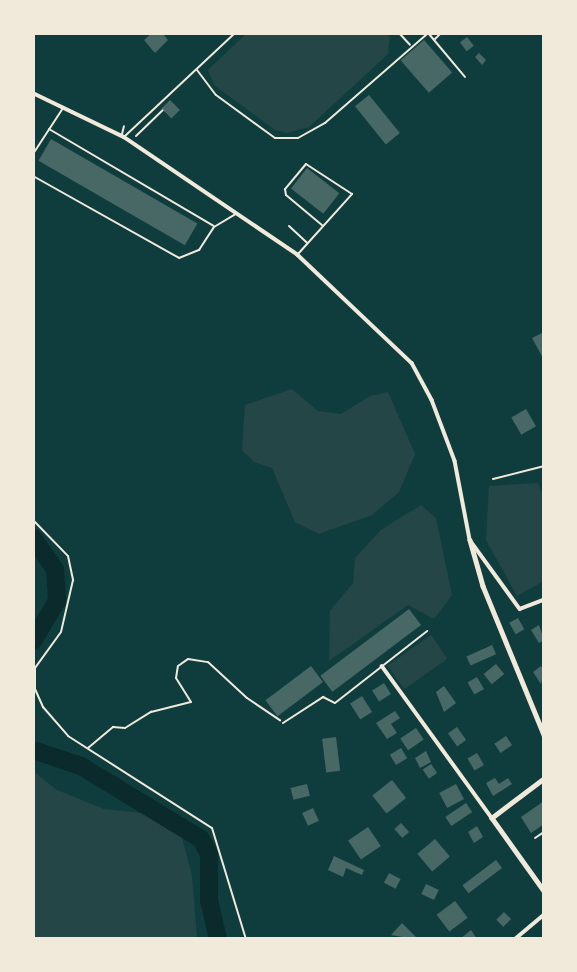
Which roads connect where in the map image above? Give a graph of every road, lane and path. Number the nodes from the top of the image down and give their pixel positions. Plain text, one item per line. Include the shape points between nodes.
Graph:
1 (235, 33) edge
2 (399, 33) edge
3 (428, 33) edge
4 (441, 33) edge
5 (434, 40) junction
6 (411, 46) junction
7 (197, 70) junction
8 (465, 77) dead end
9 (33, 93) edge
10 (63, 107) junction
11 (163, 110) dead end
12 (124, 126) dead end
13 (49, 129) junction
14 (123, 136) junction
15 (131, 141) junction
16 (33, 154) edge
17 (33, 176) edge
18 (237, 214) junction
19 (289, 226) dead end
20 (323, 226) junction
21 (214, 227) junction
22 (307, 244) junction
23 (298, 255) junction
24 (544, 466) edge
25 (493, 479) dead end
26 (33, 520) edge
27 (470, 540) junction
28 (544, 600) edge
29 (427, 631) dead end
30 (382, 666) junction
31 (283, 723) joint
32 (544, 735) edge
33 (87, 749) junction
34 (544, 779) edge
35 (492, 818) junction
36 (544, 832) edge
37 (535, 838) dead end
38 (544, 891) edge
39 (544, 915) edge
40 (246, 939) edge
41 (514, 939) edge

1 - 7 lane
2 - 6 lane
3 - 5 lane
3 - 6 lane
4 - 5 lane
5 - 8 lane
6 - 7 lane via 325,123 298,138 275,138 216,95
7 - 14 lane
9 - 10 street
10 - 13 lane
10 - 14 street
11 - 15 path
12 - 14 lane
13 - 16 lane
13 - 21 lane
14 - 15 street
15 - 18 street
17 - 21 lane via 167,255 191,256
18 - 21 lane
18 - 23 street
19 - 22 lane
20 - 20 lane via 352,194 306,164 285,189 286,195
20 - 22 lane
22 - 23 lane
23 - 27 street via 412,363 455,461
24 - 25 lane
26 - 33 path via 68,556 73,580 61,632 35,668 35,689 54,723
27 - 28 street via 520,609
27 - 32 street via 483,586
29 - 30 lane
30 - 31 lane via 335,702 323,697
30 - 35 street
31 - 33 path via 208,662 188,659 177,666 176,678 191,702 151,712 125,728 113,727
33 - 40 path via 212,828
34 - 35 street
35 - 38 street
36 - 37 lane
39 - 41 street

